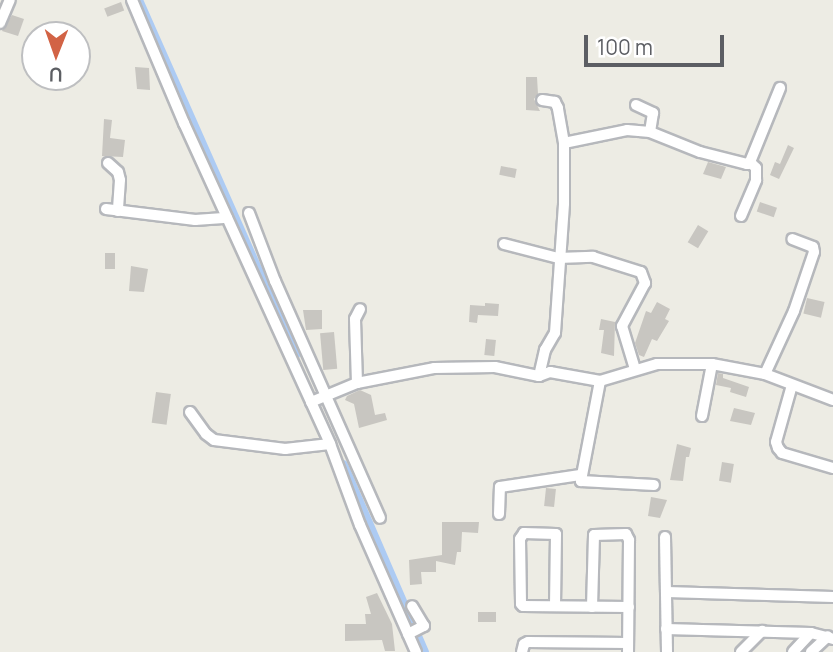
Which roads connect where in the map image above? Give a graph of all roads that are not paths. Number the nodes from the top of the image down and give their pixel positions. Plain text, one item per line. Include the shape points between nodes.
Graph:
1 (10, 0) edge
2 (132, 0) edge
3 (0, 23) edge
4 (780, 88) dead end
5 (542, 100) dead end
6 (636, 105) dead end
7 (650, 132) junction
8 (564, 143) junction
9 (750, 162) junction
10 (108, 163) dead end
11 (106, 209) dead end
12 (118, 211) junction
13 (249, 213) dead end
14 (741, 216) dead end
15 (227, 218) junction
16 (792, 239) dead end
17 (503, 244) dead end
18 (558, 258) junction
19 (360, 309) dead end
20 (303, 347) junction
21 (290, 353) junction
22 (712, 364) junction
23 (635, 369) junction
24 (765, 374) junction
25 (539, 376) junction
26 (600, 381) junction
27 (357, 383) junction
28 (792, 385) junction
29 (319, 399) junction
30 (833, 400) edge
31 (190, 412) dead end
32 (702, 416) dead end
33 (330, 444) junction
34 (345, 458) junction
35 (833, 468) edge
36 (580, 475) junction
37 (654, 485) dead end
38 (499, 514) dead end
39 (374, 520) junction
40 (665, 537) dead end
41 (667, 592) junction
42 (833, 597) edge
43 (412, 606) dead end
44 (555, 606) junction
45 (592, 607) junction
46 (629, 607) junction
47 (666, 629) junction
48 (762, 631) junction
49 (811, 633) junction
50 (410, 634) junction
51 (831, 637) edge
52 (628, 648) edge
53 (416, 652) edge
54 (522, 652) edge
55 (667, 652) edge
56 (741, 652) edge
57 (793, 652) edge
58 (811, 652) edge

1 - 3 street
2 - 15 street
4 - 9 street
5 - 8 street via 558,104
6 - 7 street via 653,113
7 - 8 street via 618,131
7 - 9 street via 700,152
8 - 18 street
9 - 14 street via 756,168 756,180
10 - 12 street via 120,180
11 - 12 street
12 - 15 street via 195,220
13 - 20 street
15 - 21 street
16 - 24 street via 813,247 814,252
17 - 18 street
18 - 23 street via 593,257 641,272 645,278 622,326
18 - 25 street via 555,333
19 - 27 street via 355,319
20 - 21 street
20 - 29 street
21 - 29 street
22 - 23 street via 657,363
22 - 24 street
22 - 32 street
23 - 26 street
24 - 28 street
25 - 26 street via 550,372
25 - 27 street via 495,367 434,368
26 - 36 street
27 - 29 street
28 - 30 street
28 - 35 street via 778,448
29 - 33 street
29 - 34 street
31 - 33 street via 214,440 285,449
33 - 34 street
34 - 39 street
34 - 39 street
36 - 37 street via 584,482
36 - 38 street via 500,487
39 - 50 street
40 - 41 street
41 - 42 street
41 - 47 street
43 - 50 street via 424,624
44 - 44 street via 523,606 519,601 520,539 524,533 556,534
44 - 45 street
45 - 46 street
45 - 46 street via 594,535 619,533 629,536
46 - 52 street
47 - 48 street
47 - 55 street
48 - 49 street
48 - 56 street
49 - 51 street
49 - 57 street
50 - 53 street
51 - 58 street
52 - 54 street via 528,642

